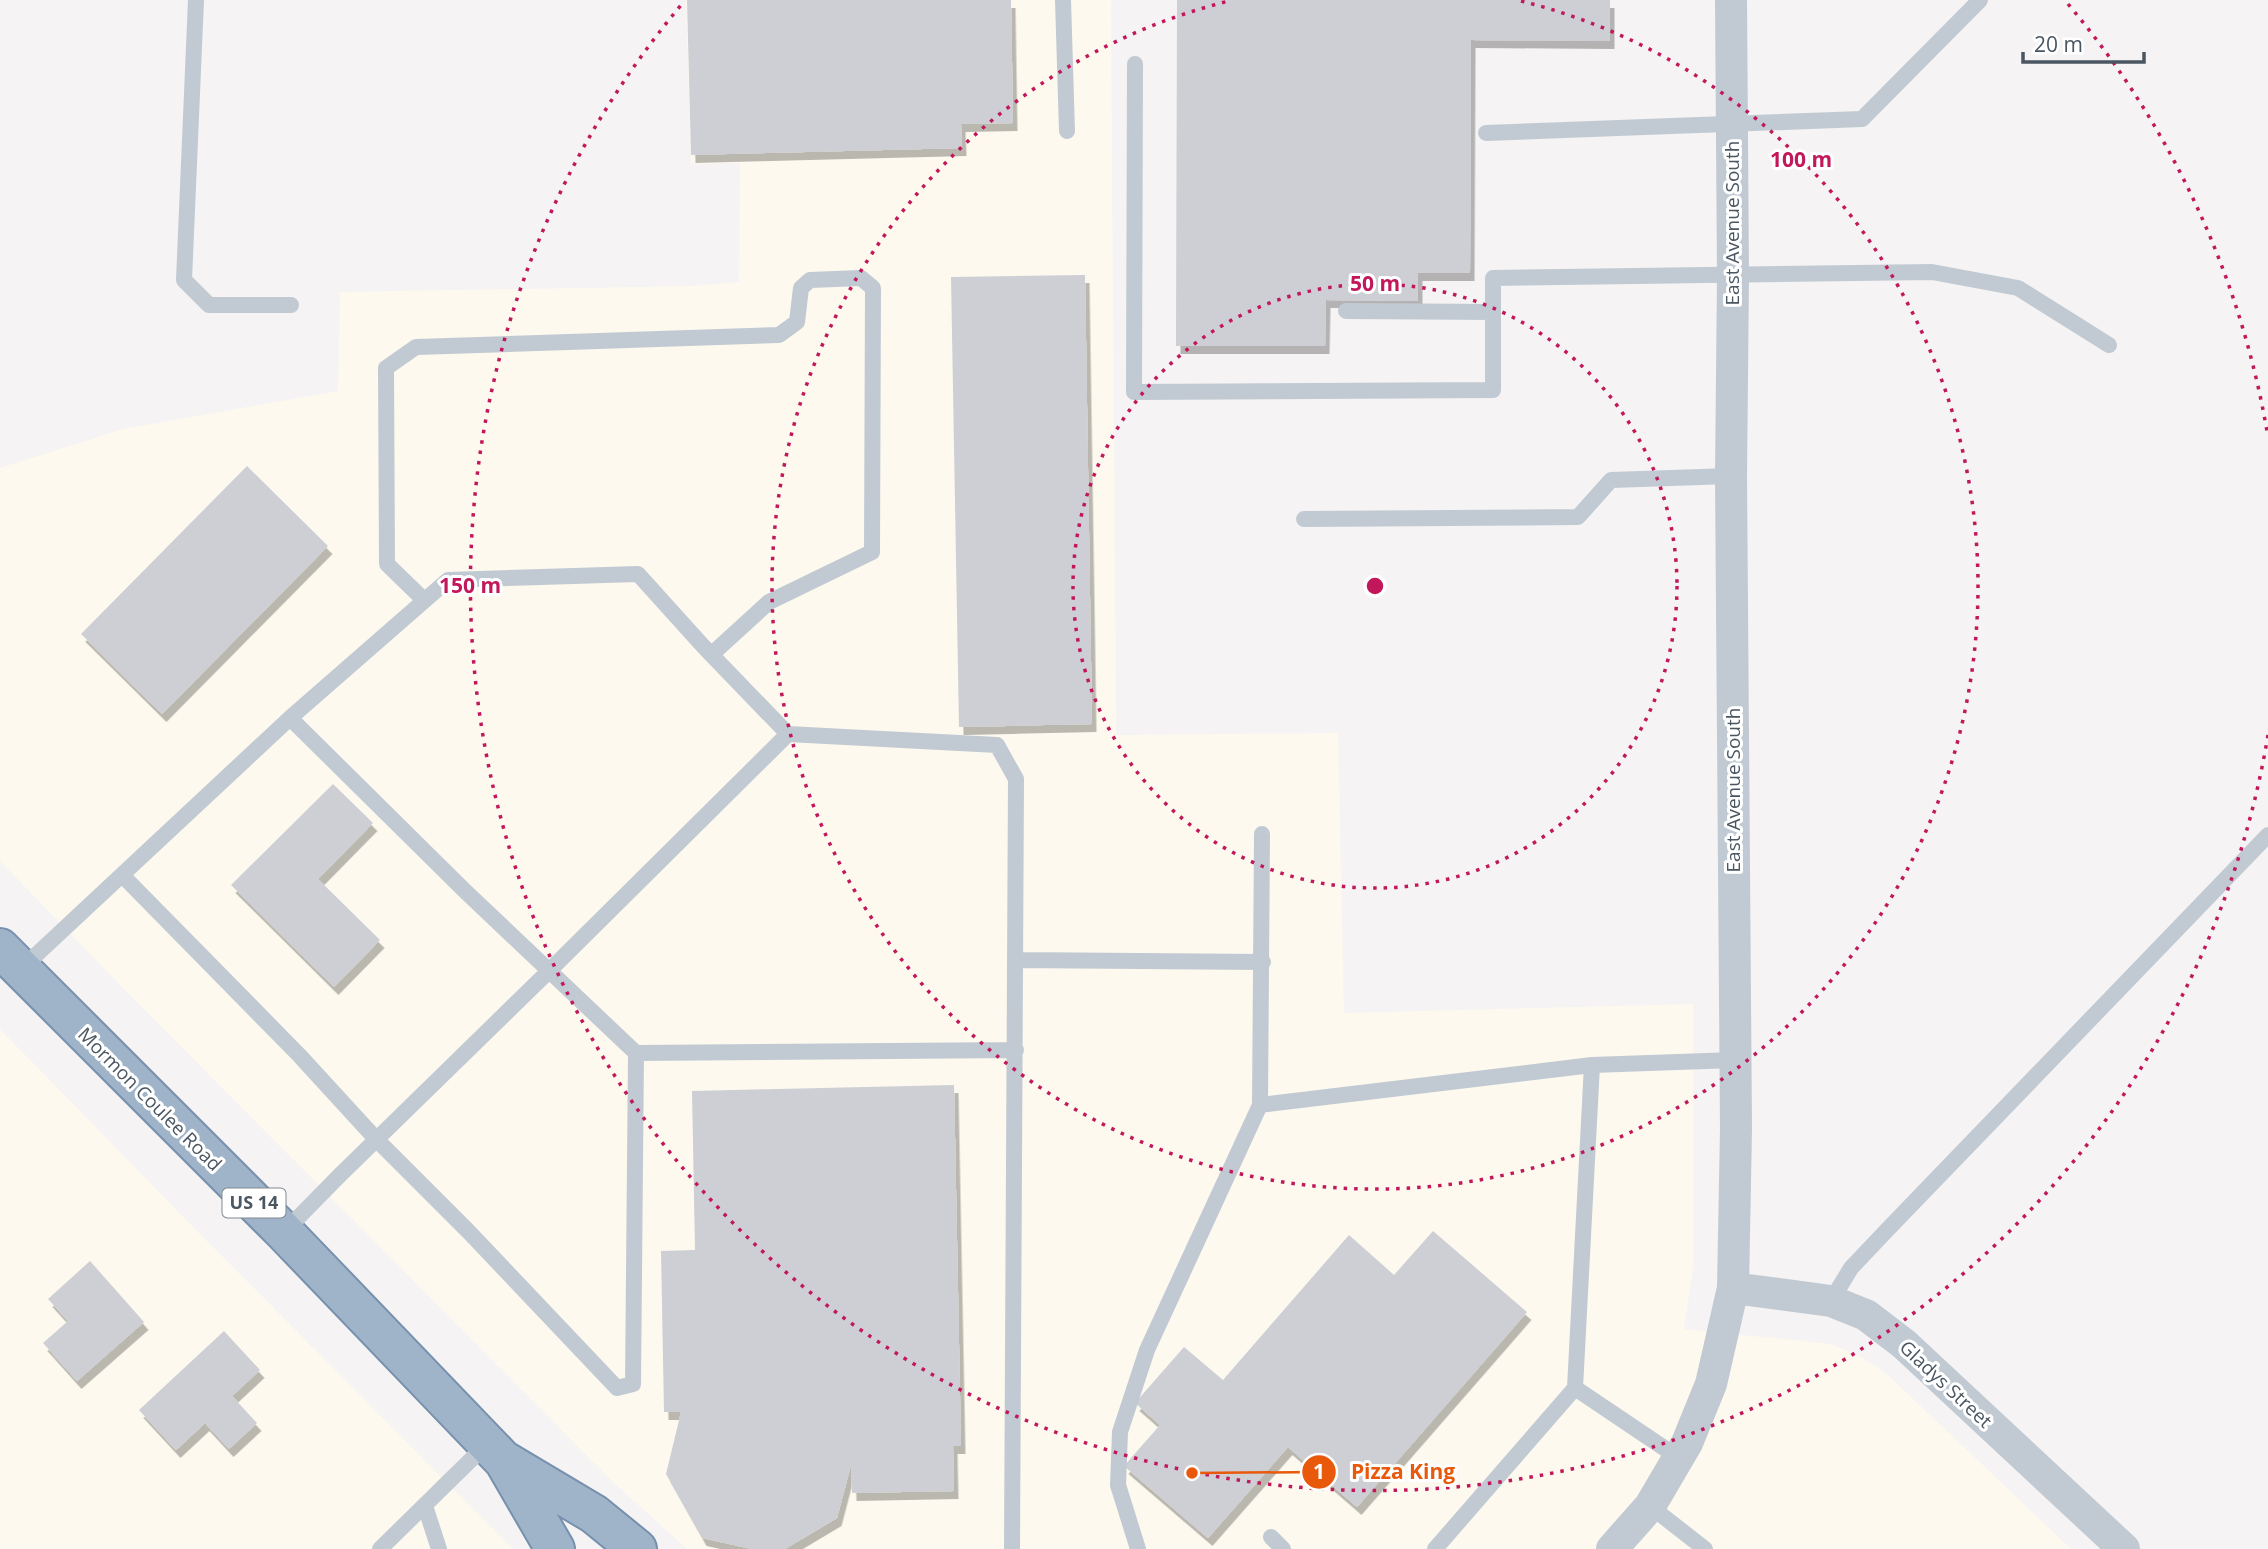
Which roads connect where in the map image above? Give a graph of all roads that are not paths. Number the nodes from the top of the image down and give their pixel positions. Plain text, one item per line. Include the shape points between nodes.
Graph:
1 (195, 0) edge
2 (1063, 0) edge
3 (1731, 0) edge
4 (1980, 0) edge
5 (1135, 64) dead end
6 (1731, 126) junction
7 (1066, 131) dead end
8 (1486, 133) dead end
9 (1733, 276) junction
10 (291, 305) dead end
11 (1346, 311) dead end
12 (1493, 312) junction
13 (2109, 345) dead end
14 (1731, 476) junction
15 (1304, 519) dead end
16 (423, 599) junction
17 (712, 654) junction
18 (290, 718) junction
19 (789, 734) junction
20 (1262, 834) dead end
21 (2268, 835) edge
22 (122, 875) junction
23 (10, 959) edge
24 (1016, 960) junction
25 (1263, 962) junction
26 (550, 970) junction
27 (1016, 1050) junction
28 (636, 1053) junction
29 (1735, 1060) junction
30 (1592, 1066) junction
31 (1260, 1105) junction
32 (376, 1139) junction
33 (284, 1233) junction
34 (1733, 1288) junction
35 (1831, 1301) junction
36 (1575, 1388) junction
37 (496, 1452) junction
38 (1679, 1458) junction
39 (425, 1506) junction
40 (1650, 1506) junction
41 (380, 1549) edge
42 (439, 1549) edge
43 (555, 1549) edge
44 (637, 1549) edge
45 (1012, 1549) edge
46 (1138, 1549) edge
47 (1435, 1549) edge
48 (1612, 1549) edge
49 (1705, 1549) edge
50 (2124, 1549) edge

1 - 10 lane via 184,280 209,305
2 - 7 lane
3 - 6 street, East Avenue South
4 - 6 lane via 1862,119
5 - 12 lane via 1134,392 1493,390
6 - 8 lane
6 - 9 street, East Avenue South
9 - 12 lane via 1493,278
9 - 13 lane via 1932,272 2018,288
9 - 14 street, East Avenue South
11 - 12 lane
14 - 15 lane via 1611,480 1578,517
14 - 29 street, East Avenue South
16 - 17 lane via 448,580 639,574
16 - 17 lane via 387,564 386,368 416,347 779,335 797,322 801,288 810,280 861,278 873,288 872,552 769,602
16 - 18 lane
17 - 19 lane
18 - 22 lane
18 - 26 lane
19 - 24 lane via 997,745 1016,779
19 - 26 lane
20 - 25 lane
21 - 35 lane via 1851,1268
22 - 23 lane
22 - 32 lane
23 - 33 highway, Mormon Coulee Road / US 14
24 - 25 lane
24 - 27 lane
25 - 31 lane
26 - 28 lane
26 - 32 lane
27 - 28 lane
27 - 45 lane
28 - 32 lane via 633,1384 617,1388
29 - 30 lane
29 - 34 street, East Avenue South
30 - 31 lane
30 - 36 lane
31 - 46 lane via 1147,1350 1120,1432 1118,1485
32 - 33 lane
33 - 37 highway, Mormon Coulee Road / US 14
34 - 35 street, Gladys Street
34 - 38 street, East Avenue South via 1711,1384
35 - 50 street, Gladys Street via 1866,1315 1904,1344
36 - 38 lane
36 - 47 lane
37 - 39 lane
37 - 43 highway, Mormon Coulee Road / US 14
37 - 44 highway, Mormon Coulee Road / US 14 via 594,1514
38 - 40 street, East Avenue South
39 - 41 lane
39 - 42 lane
40 - 48 street, East Avenue South
40 - 49 lane

